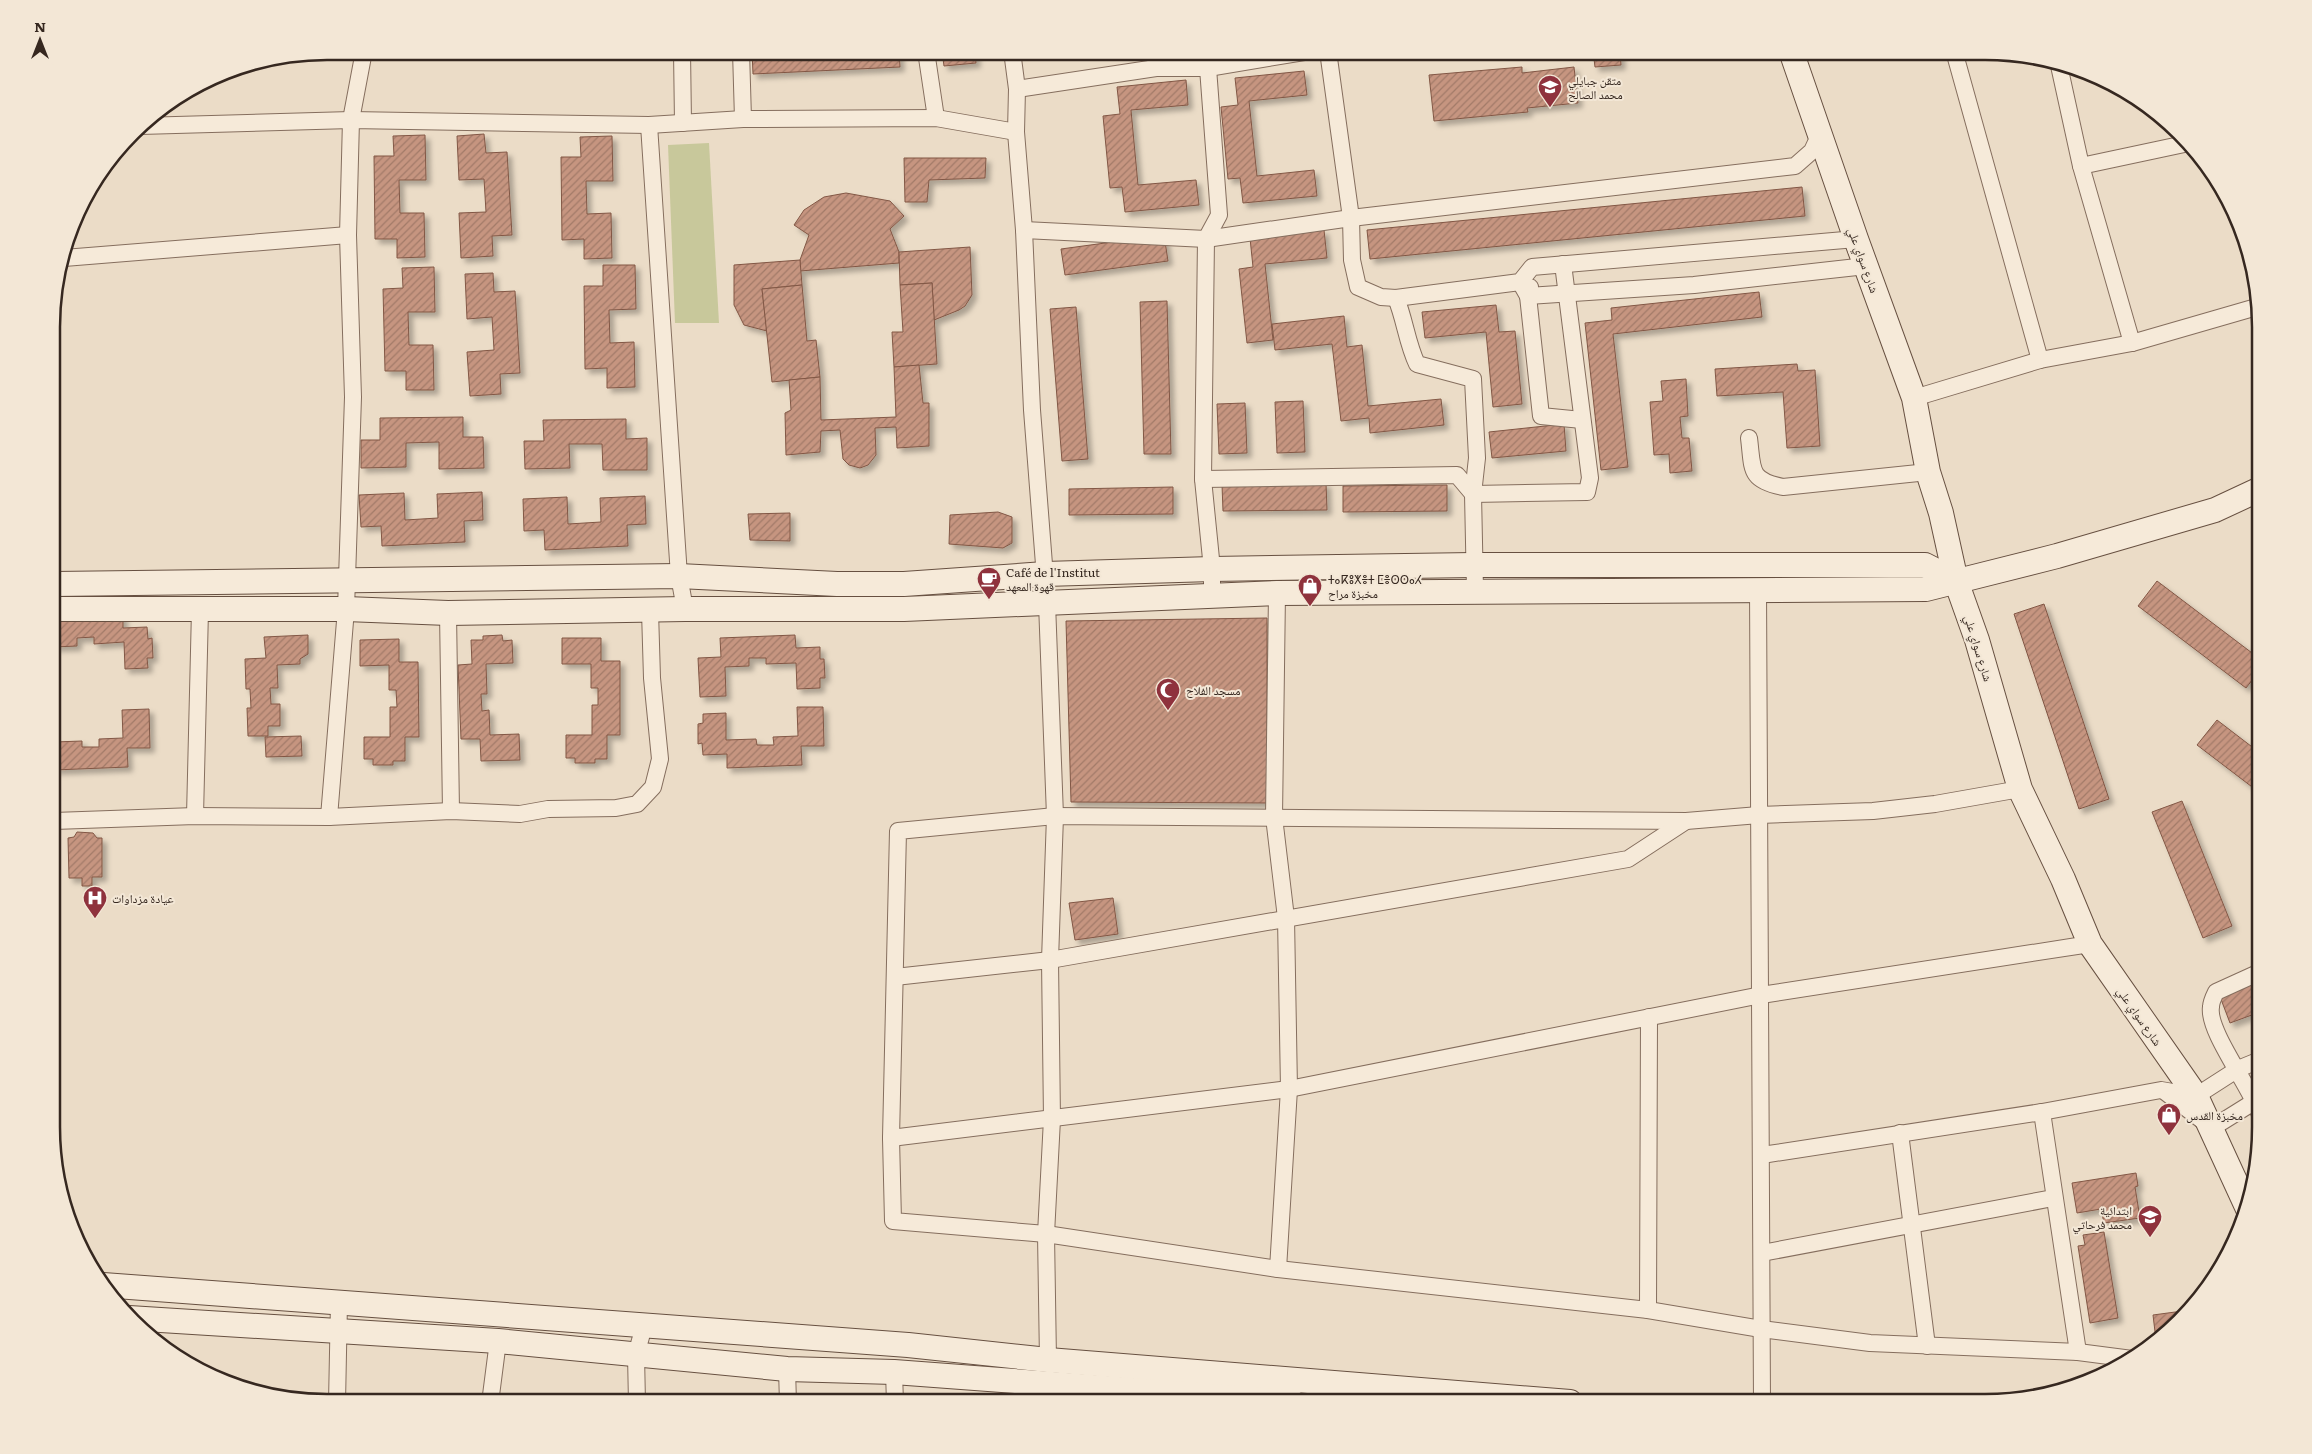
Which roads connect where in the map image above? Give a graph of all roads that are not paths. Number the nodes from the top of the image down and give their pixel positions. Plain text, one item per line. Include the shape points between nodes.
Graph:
1 (362, 60) edge
2 (682, 60) edge
3 (741, 60) edge
4 (927, 60) edge
5 (1013, 60) edge
6 (1156, 60) edge
7 (1256, 60) edge
8 (1329, 60) edge
9 (1794, 60) edge
10 (1957, 60) edge
11 (1156, 68) junction
12 (1208, 68) junction
13 (2062, 71) edge
14 (1017, 89) junction
15 (936, 118) junction
16 (744, 119) junction
17 (351, 120) junction
18 (683, 123) junction
19 (649, 124) junction
20 (151, 126) edge
21 (1016, 132) junction
22 (1819, 136) junction
23 (2180, 145) edge
24 (2080, 166) junction
25 (1351, 218) junction
26 (1024, 230) junction
27 (348, 235) junction
28 (1206, 239) junction
29 (1856, 239) junction
30 (69, 258) edge
31 (1563, 264) junction
32 (1866, 266) junction
33 (1532, 268) junction
34 (1520, 282) junction
35 (1566, 294) junction
36 (1528, 296) junction
37 (1396, 298) junction
38 (2251, 309) edge
39 (2132, 343) junction
40 (2040, 360) junction
41 (1914, 398) junction
42 (1582, 420) junction
43 (1749, 438) dead end
44 (1928, 472) junction
45 (1203, 479) junction
46 (1473, 494) junction
47 (2252, 494) edge
48 (1473, 565) junction
49 (1212, 569) junction
50 (1045, 574) junction
51 (680, 576) junction
52 (347, 579) junction
53 (1956, 581) junction
54 (60, 584) edge
55 (904, 584) junction
56 (1758, 589) junction
57 (1475, 590) junction
58 (1277, 593) junction
59 (1212, 596) junction
60 (1047, 603) junction
61 (60, 609) edge
62 (346, 609) junction
63 (685, 609) junction
64 (904, 609) junction
65 (200, 610) junction
66 (650, 611) junction
67 (448, 613) junction
68 (2020, 789) junction
69 (451, 811) junction
70 (1759, 815) junction
71 (196, 816) junction
72 (1055, 816) junction
73 (329, 817) junction
74 (1274, 817) junction
75 (60, 820) edge
76 (1686, 821) junction
77 (1286, 918) junction
78 (2090, 944) junction
79 (1050, 960) junction
80 (2252, 976) edge
81 (895, 977) junction
82 (1761, 995) junction
83 (1649, 1017) junction
84 (2252, 1063) edge
85 (2238, 1069) junction
86 (1289, 1089) junction
87 (2161, 1090) junction
88 (2252, 1094) edge
89 (2196, 1096) junction
90 (2252, 1107) edge
91 (2042, 1112) junction
92 (1052, 1119) junction
93 (2212, 1128) junction
94 (1900, 1133) junction
95 (891, 1138) junction
96 (1762, 1155) junction
97 (2243, 1197) edge
98 (2053, 1198) junction
99 (1910, 1223) junction
100 (1046, 1234) junction
101 (1762, 1253) junction
102 (1278, 1269) junction
103 (112, 1286) edge
104 (339, 1302) junction
105 (1648, 1310) junction
106 (141, 1319) edge
107 (644, 1326) junction
108 (1761, 1329) junction
109 (337, 1330) junction
110 (498, 1341) junction
111 (1927, 1346) junction
112 (2078, 1352) junction
113 (636, 1355) junction
114 (2120, 1357) edge
115 (1048, 1360) junction
116 (787, 1369) junction
117 (894, 1372) junction
118 (337, 1394) edge
119 (491, 1394) edge
120 (636, 1394) edge
121 (788, 1394) edge
122 (895, 1394) edge
123 (1045, 1394) edge
124 (1471, 1394) edge
125 (1762, 1394) edge

1 - 17 street
2 - 18 street
3 - 16 street
4 - 15 street
5 - 14 street
6 - 11 street
7 - 12 street
8 - 25 street
9 - 22 street, شارع سواي علي
10 - 40 street
11 - 12 street
11 - 14 street
12 - 28 street via 1219,215
13 - 24 street
14 - 21 street
15 - 16 street
15 - 21 street
16 - 18 street
17 - 19 street
17 - 20 street
17 - 27 street
18 - 19 street
19 - 51 street
21 - 26 street
22 - 25 street via 1812,151 1795,166
22 - 29 street, شارع سواي علي
23 - 24 street
24 - 39 street
25 - 28 street
25 - 37 street via 1352,260 1358,287 1381,297
26 - 28 street
26 - 50 street via 1032,410
27 - 30 street
27 - 52 street via 353,397
28 - 45 street
29 - 31 street
29 - 32 street, شارع سواي علي
31 - 33 street
31 - 35 street
32 - 35 street via 1694,285
32 - 41 street, شارع سواي علي
33 - 34 street
33 - 36 street
34 - 36 street
34 - 37 street
35 - 36 street
35 - 42 street
36 - 42 street via 1541,416
37 - 46 street via 1404,318 1408,344 1418,364 1473,379 1477,458
38 - 39 street
39 - 40 street
40 - 41 street
41 - 44 street, شارع سواي علي
42 - 46 street via 1590,478 1587,492
43 - 44 street via 1754,470 1765,483 1783,487
44 - 53 street, شارع سواي علي
45 - 46 street via 1457,475
45 - 49 street
46 - 48 street
47 - 53 street via 2215,510 2057,556
48 - 49 street
48 - 53 street via 1925,565
48 - 57 street
49 - 50 street
49 - 59 street
50 - 55 street
50 - 60 street
51 - 52 street
51 - 55 street
51 - 63 street
52 - 54 street
52 - 62 street
53 - 56 street via 1926,589
53 - 68 street, شارع سواي علي via 1977,640
55 - 64 street
56 - 57 street
56 - 70 street
57 - 58 street
58 - 59 street
58 - 74 street
59 - 60 street
60 - 64 street
60 - 72 street
61 - 65 street
62 - 65 street
62 - 67 street
62 - 73 street
63 - 64 street
63 - 66 street
65 - 71 street
66 - 67 street
66 - 69 street via 652,678 660,759 653,787 637,804 616,808 548,809 520,814
67 - 69 street
68 - 70 street via 1873,811
68 - 78 street, شارع سواي علي
69 - 73 street
70 - 76 street
70 - 82 street
71 - 73 street
71 - 75 street
72 - 74 street
72 - 79 street
72 - 81 street via 898,831
74 - 76 street
74 - 77 street
76 - 77 street via 1628,859
77 - 79 street
77 - 86 street
78 - 82 street
78 - 89 street, شارع سواي علي
79 - 81 street
79 - 92 street
80 - 85 street via 2216,992 2210,1008 2219,1040
81 - 95 street
82 - 83 street
82 - 96 street
83 - 86 street
83 - 105 street
84 - 85 street
85 - 88 street
85 - 89 street
86 - 92 street
86 - 102 street
87 - 89 street
87 - 91 street
87 - 93 street
89 - 93 street, شارع سواي علي
90 - 93 street
91 - 94 street
91 - 98 street
92 - 95 street
92 - 100 street
93 - 97 street, شارع سواي علي
94 - 96 street
94 - 99 street
95 - 100 street via 893,1221
96 - 101 street
98 - 99 street
98 - 112 street
99 - 101 street
99 - 111 street
100 - 102 street
100 - 115 street
101 - 108 street
102 - 105 street
103 - 104 street
104 - 107 street
104 - 109 street
105 - 108 street
106 - 109 street
107 - 113 street
107 - 115 street via 908,1345
108 - 111 street via 1870,1344
108 - 125 street
109 - 110 street
109 - 118 street
110 - 113 street
110 - 119 street
111 - 112 street
112 - 114 street
113 - 116 street
113 - 120 street
115 - 124 street
116 - 117 street
116 - 121 street
117 - 122 street
117 - 123 street

